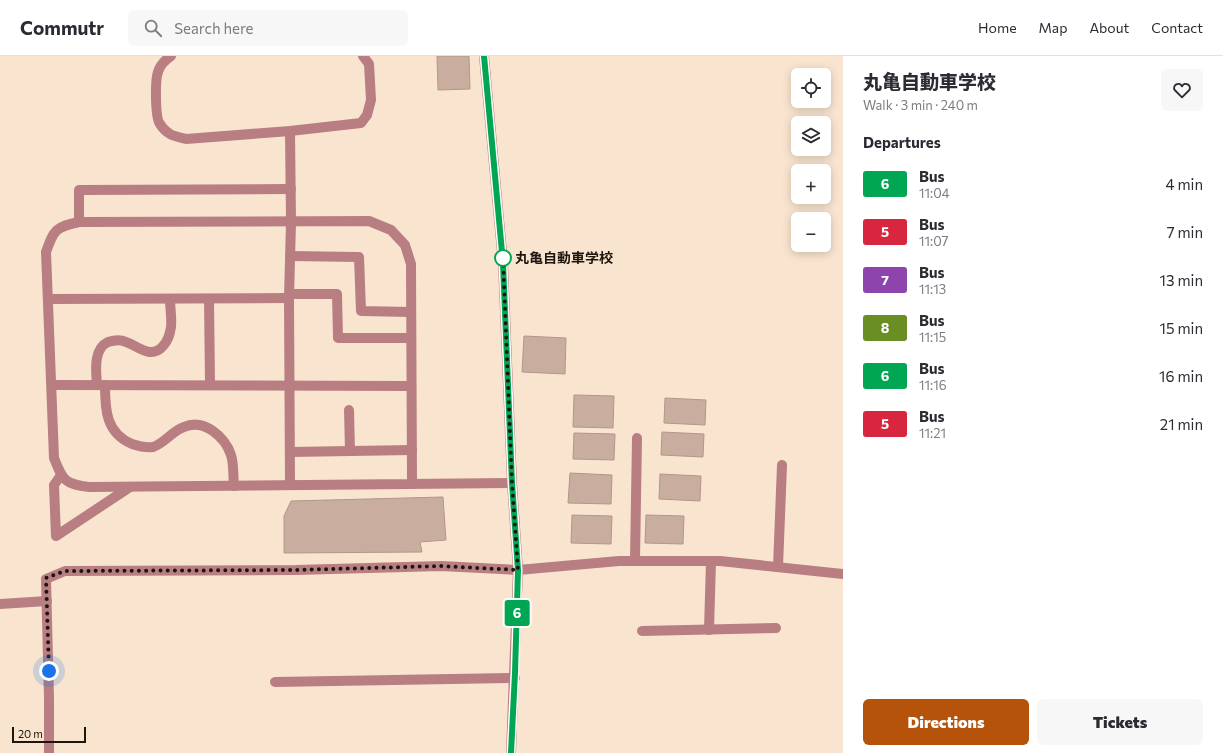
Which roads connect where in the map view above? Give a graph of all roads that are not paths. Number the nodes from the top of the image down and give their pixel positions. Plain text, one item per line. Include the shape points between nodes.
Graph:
1 (171, 56) edge
2 (363, 56) edge
3 (484, 56) edge
4 (290, 130) junction
5 (291, 189) junction
6 (79, 222) junction
7 (291, 222) junction
8 (290, 256) junction
9 (289, 296) junction
10 (48, 299) junction
11 (170, 299) junction
12 (208, 299) junction
13 (411, 312) junction
14 (411, 338) junction
15 (210, 384) junction
16 (52, 385) junction
17 (101, 385) junction
18 (289, 386) junction
19 (411, 386) junction
20 (348, 410) dead end
21 (636, 438) dead end
22 (412, 450) junction
23 (350, 451) junction
24 (290, 452) junction
25 (782, 465) dead end
26 (60, 475) junction
27 (512, 483) junction
28 (412, 484) junction
29 (290, 485) junction
30 (234, 486) junction
31 (130, 487) junction
32 (635, 560) junction
33 (711, 561) junction
34 (778, 566) junction
35 (518, 570) junction
36 (843, 574) edge
37 (47, 601) junction
38 (0, 604) edge
39 (776, 628) dead end
40 (710, 630) junction
41 (642, 631) dead end
42 (515, 678) junction
43 (275, 682) dead end
44 (49, 753) edge
45 (511, 753) edge

1 - 4 street via 164,61 158,73 156,107 159,123 170,135 186,139
2 - 4 street via 369,64 371,100 367,114 361,122
3 - 27 street via 503,263
4 - 5 street
5 - 6 street via 79,190
5 - 7 street
6 - 7 street
6 - 10 street via 62,226 51,237 46,252
7 - 8 street
7 - 13 street via 368,222 391,230 405,245 411,264
8 - 9 street
8 - 13 street via 359,257 361,311
9 - 12 street
9 - 14 street via 337,294 338,338
9 - 18 street
10 - 11 street
10 - 16 street
11 - 12 street
11 - 17 street via 171,327 168,341 161,348 150,352 126,342 114,340 105,344 98,352 96,364
12 - 15 street
13 - 14 street
14 - 19 street
15 - 17 street
15 - 18 street
16 - 17 street
16 - 26 street via 54,458
17 - 30 street via 108,418 114,431 125,441 137,446 152,447 185,426 198,425 211,430 224,440 232,456
18 - 19 street
18 - 24 street
19 - 22 street
20 - 23 street
21 - 32 street
22 - 23 street
22 - 28 street
23 - 24 street
24 - 29 street
25 - 34 street
26 - 31 street via 73,485 89,488
26 - 31 street via 54,485 56,536
27 - 28 street
27 - 35 street
28 - 29 street
29 - 30 street
30 - 31 street
32 - 33 street
32 - 35 street
33 - 34 street
33 - 40 street
34 - 36 street
35 - 37 street via 441,566 296,570 65,571 46,578
35 - 42 street
37 - 38 street
37 - 44 street
39 - 40 street
40 - 41 street
42 - 43 street
42 - 45 street

